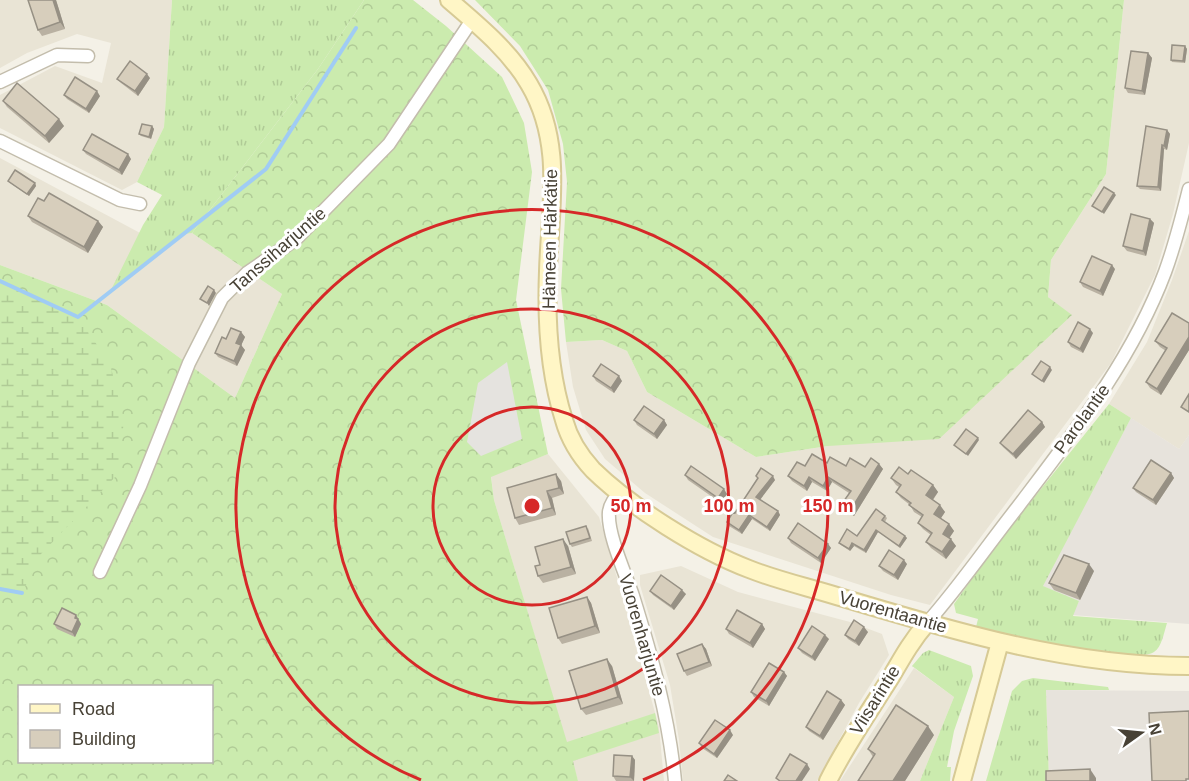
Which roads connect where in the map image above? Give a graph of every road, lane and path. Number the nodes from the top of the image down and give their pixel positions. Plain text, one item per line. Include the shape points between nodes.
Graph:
1 (449, 0) edge
2 (472, 20) junction
3 (88, 56) dead end
4 (0, 82) edge
5 (0, 141) edge
6 (1189, 189) edge
7 (140, 204) dead end
8 (620, 492) junction
9 (100, 572) dead end
10 (927, 623) junction
11 (1000, 642) junction
12 (1189, 666) edge
13 (675, 781) edge
14 (828, 781) edge
15 (962, 781) edge

1 - 2 main road, Hämeen Härkätie
2 - 8 main road, Hämeen Härkätie via 515,64 541,108 549,135 554,192 547,299 556,385 572,441 592,469
2 - 9 street, Tanssiharjuntie via 389,144 296,239 247,273 222,298 189,363 140,486
3 - 4 street via 57,56
5 - 7 street via 109,195
6 - 10 street, Parolantie via 1165,273 1110,380 1066,444
8 - 10 main road, Vuorentaantie via 695,543 750,570
8 - 13 street, Vuorenharjuntie via 609,513 613,538 658,683 672,742
10 - 11 main road, Vuorentaantie
10 - 14 main road, Viisarintie via 859,725
11 - 12 main road, Vuorentaantie via 1082,659
11 - 15 main road

